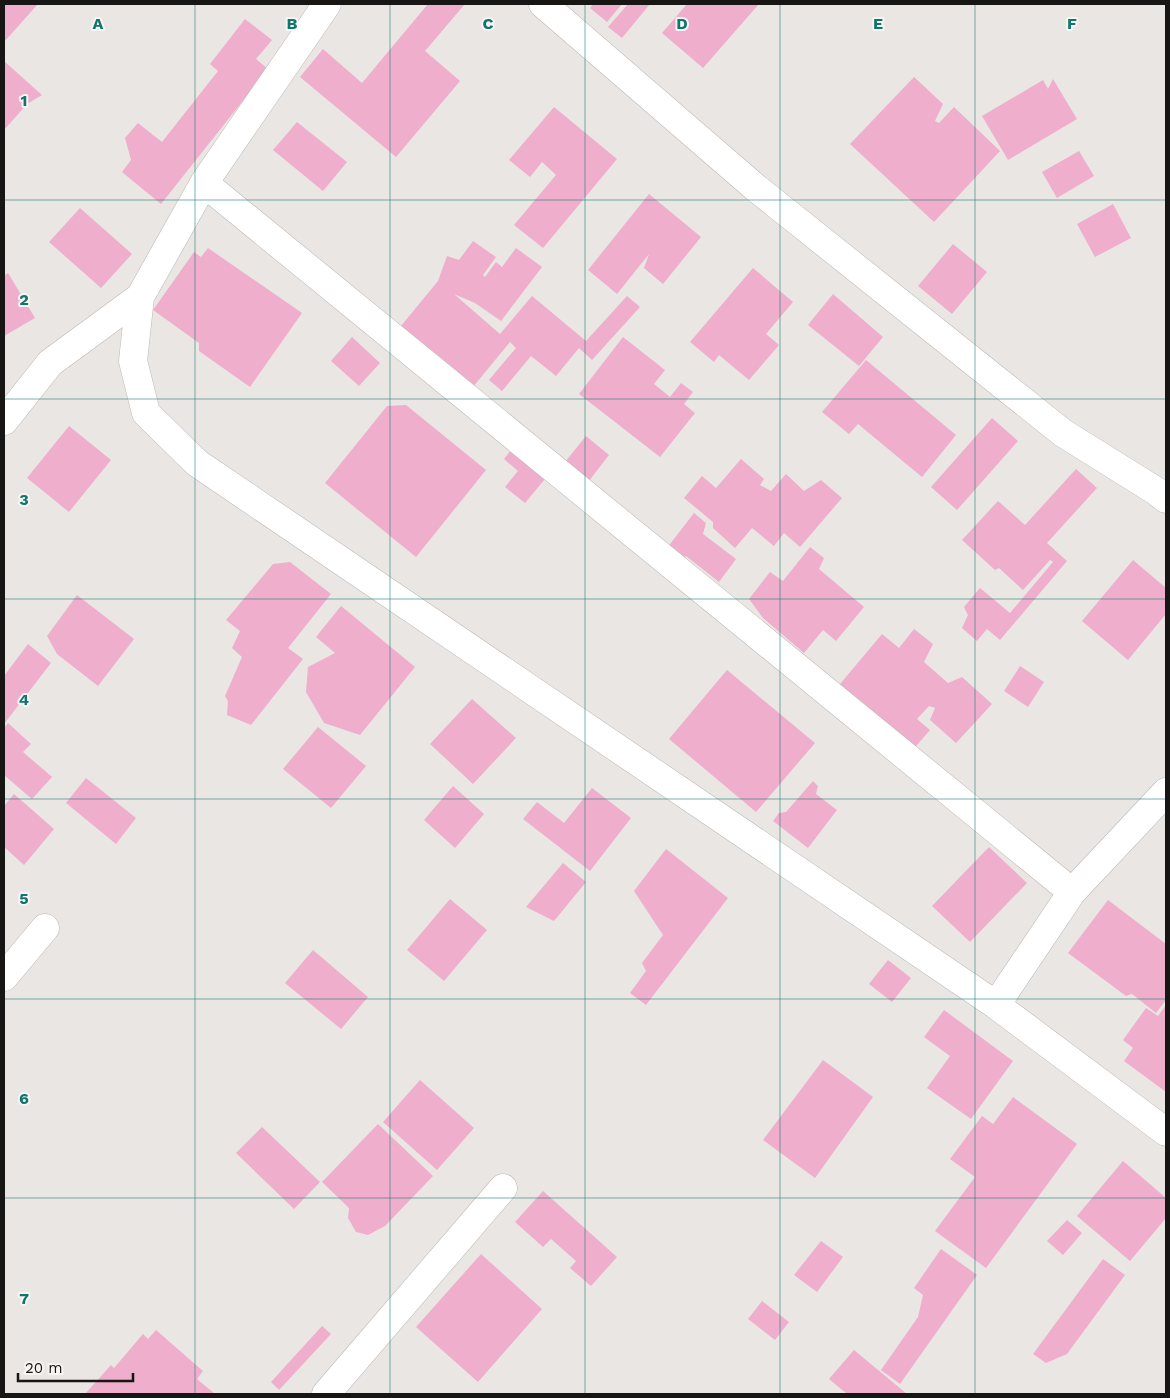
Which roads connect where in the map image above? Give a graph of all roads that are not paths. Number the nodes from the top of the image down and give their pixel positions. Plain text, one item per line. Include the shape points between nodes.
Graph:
1 (327, 4) edge
2 (543, 4) edge
3 (204, 184) junction
4 (140, 297) junction
5 (4, 421) edge
6 (1166, 499) edge
7 (1166, 792) edge
8 (1072, 892) junction
9 (45, 928) dead end
10 (4, 977) edge
11 (996, 1005) junction
12 (1166, 1132) edge
13 (503, 1188) dead end
14 (326, 1394) edge

1 - 3 street
2 - 6 street via 756,188 1063,433
3 - 4 street
3 - 8 street
4 - 5 street via 50,363
4 - 11 street via 133,361 146,413 197,463
7 - 8 street
8 - 11 street
9 - 10 street
11 - 12 street
13 - 14 street

